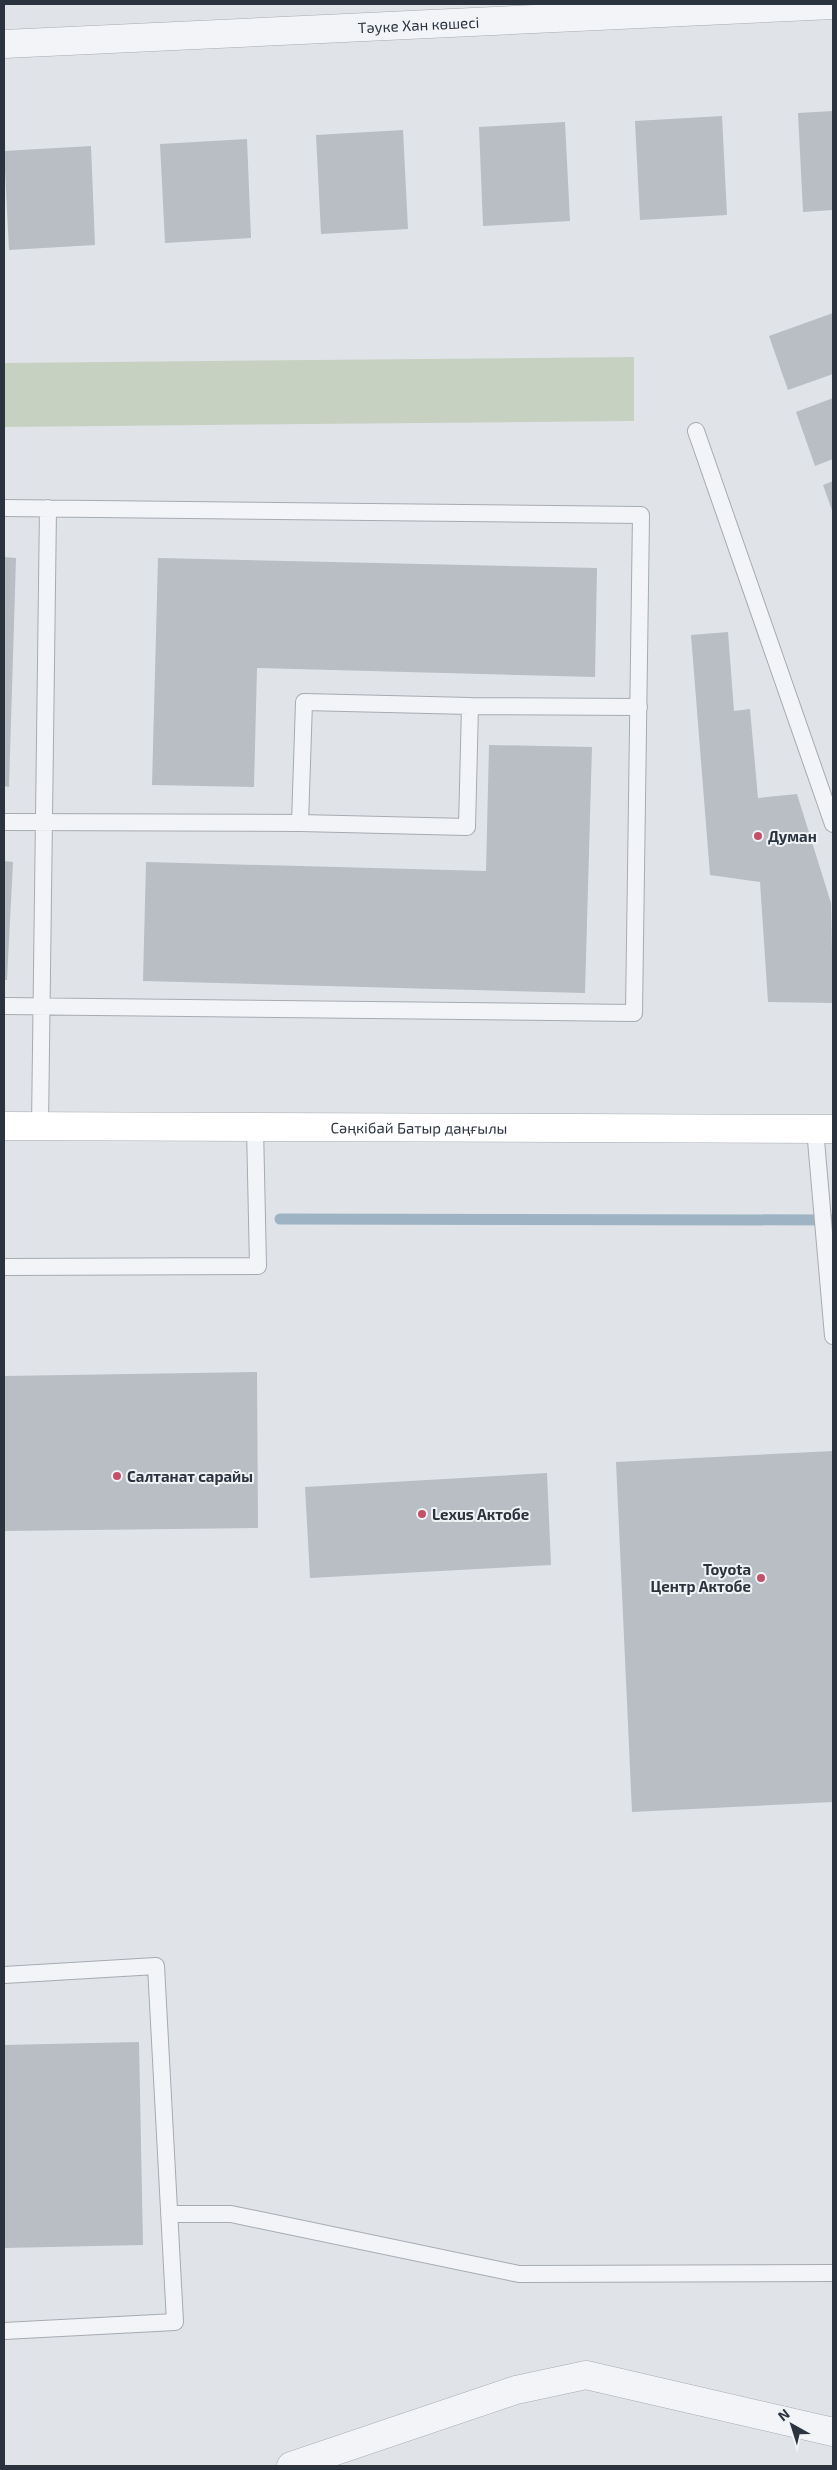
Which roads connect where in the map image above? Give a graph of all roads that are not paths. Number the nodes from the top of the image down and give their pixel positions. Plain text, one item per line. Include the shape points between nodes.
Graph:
1 (833, 5) edge
2 (504, 12) edge
3 (4, 44) edge
4 (696, 431) dead end
5 (4, 508) edge
6 (48, 508) junction
7 (470, 706) junction
8 (638, 707) junction
9 (4, 822) edge
10 (44, 823) junction
11 (300, 823) junction
12 (833, 824) edge
13 (4, 1006) edge
14 (41, 1007) junction
15 (4, 1126) edge
16 (40, 1126) junction
17 (256, 1127) junction
18 (824, 1129) edge
19 (4, 1267) edge
20 (833, 1336) edge
21 (4, 1975) edge
22 (169, 2214) junction
23 (833, 2273) edge
24 (4, 2331) edge
25 (833, 2432) edge
26 (291, 2466) edge

1 - 2 street, Тәуке Хан көшесі
2 - 3 street, Тәуке Хан көшесі
4 - 12 lane
5 - 6 lane
6 - 8 lane via 641,515
6 - 10 lane
7 - 8 lane
7 - 11 lane via 304,702
7 - 11 lane via 467,827
8 - 14 lane via 634,1013
9 - 10 lane
10 - 11 lane
10 - 14 lane
13 - 14 lane
14 - 16 lane
15 - 16 main road, Сәңкібай Батыр даңғылы
16 - 17 main road, Сәңкібай Батыр даңғылы
17 - 18 main road, Сәңкібай Батыр даңғылы
17 - 19 lane via 258,1266
18 - 20 lane via 820,1190
21 - 22 lane via 156,1966
22 - 23 lane via 231,2214 519,2274
22 - 24 lane via 175,2322
25 - 26 street via 586,2375 516,2390

